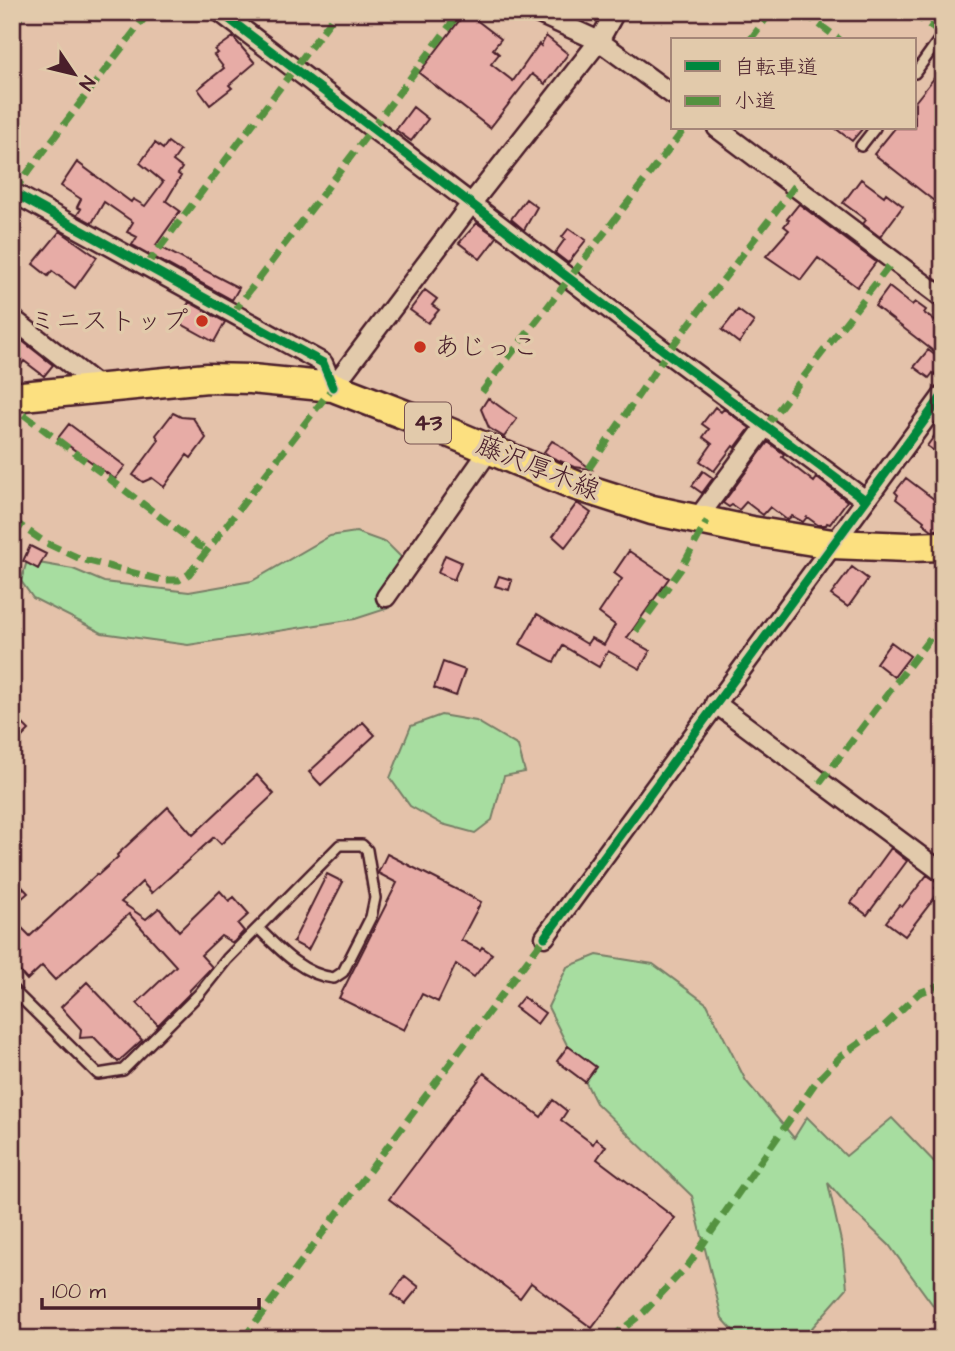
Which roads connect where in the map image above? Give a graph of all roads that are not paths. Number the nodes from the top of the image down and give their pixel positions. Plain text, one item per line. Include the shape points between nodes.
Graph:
1 (220, 12) edge
2 (535, 12) edge
3 (615, 12) edge
4 (943, 34) edge
5 (598, 41) junction
6 (916, 72) edge
7 (671, 94) edge
8 (720, 130) edge
9 (874, 130) edge
10 (862, 146) dead end
11 (12, 192) edge
12 (471, 204) junction
13 (943, 298) edge
14 (12, 318) edge
15 (333, 387) junction
16 (102, 389) junction
17 (943, 395) edge
18 (12, 397) edge
19 (765, 427) junction
20 (490, 449) junction
21 (864, 499) junction
22 (697, 519) junction
23 (832, 544) junction
24 (943, 546) edge
25 (386, 597) dead end
26 (715, 703) junction
27 (943, 873) edge
28 (258, 928) junction
29 (545, 937) dead end
30 (12, 989) edge

1 - 12 street
2 - 5 street
3 - 5 street
4 - 6 lane
5 - 7 street
5 - 12 street
8 - 13 street
9 - 10 lane
11 - 15 street via 323,363
12 - 15 street
12 - 19 street
14 - 16 street
15 - 16 main road, 藤沢厚木線 / 43 via 207,378
15 - 20 main road, 藤沢厚木線 / 43
16 - 18 main road, 藤沢厚木線 / 43
17 - 21 street
19 - 21 street
19 - 22 street
20 - 22 main road, 藤沢厚木線 / 43 via 617,500
20 - 25 street
21 - 23 street
22 - 23 main road, 藤沢厚木線 / 43
23 - 24 main road, 藤沢厚木線 / 43
23 - 26 street
26 - 27 street
26 - 29 street
28 - 28 lane via 283,953 318,976 334,978 343,972 371,917 375,898 367,850 362,845 340,845
28 - 30 lane via 123,1070 98,1074

